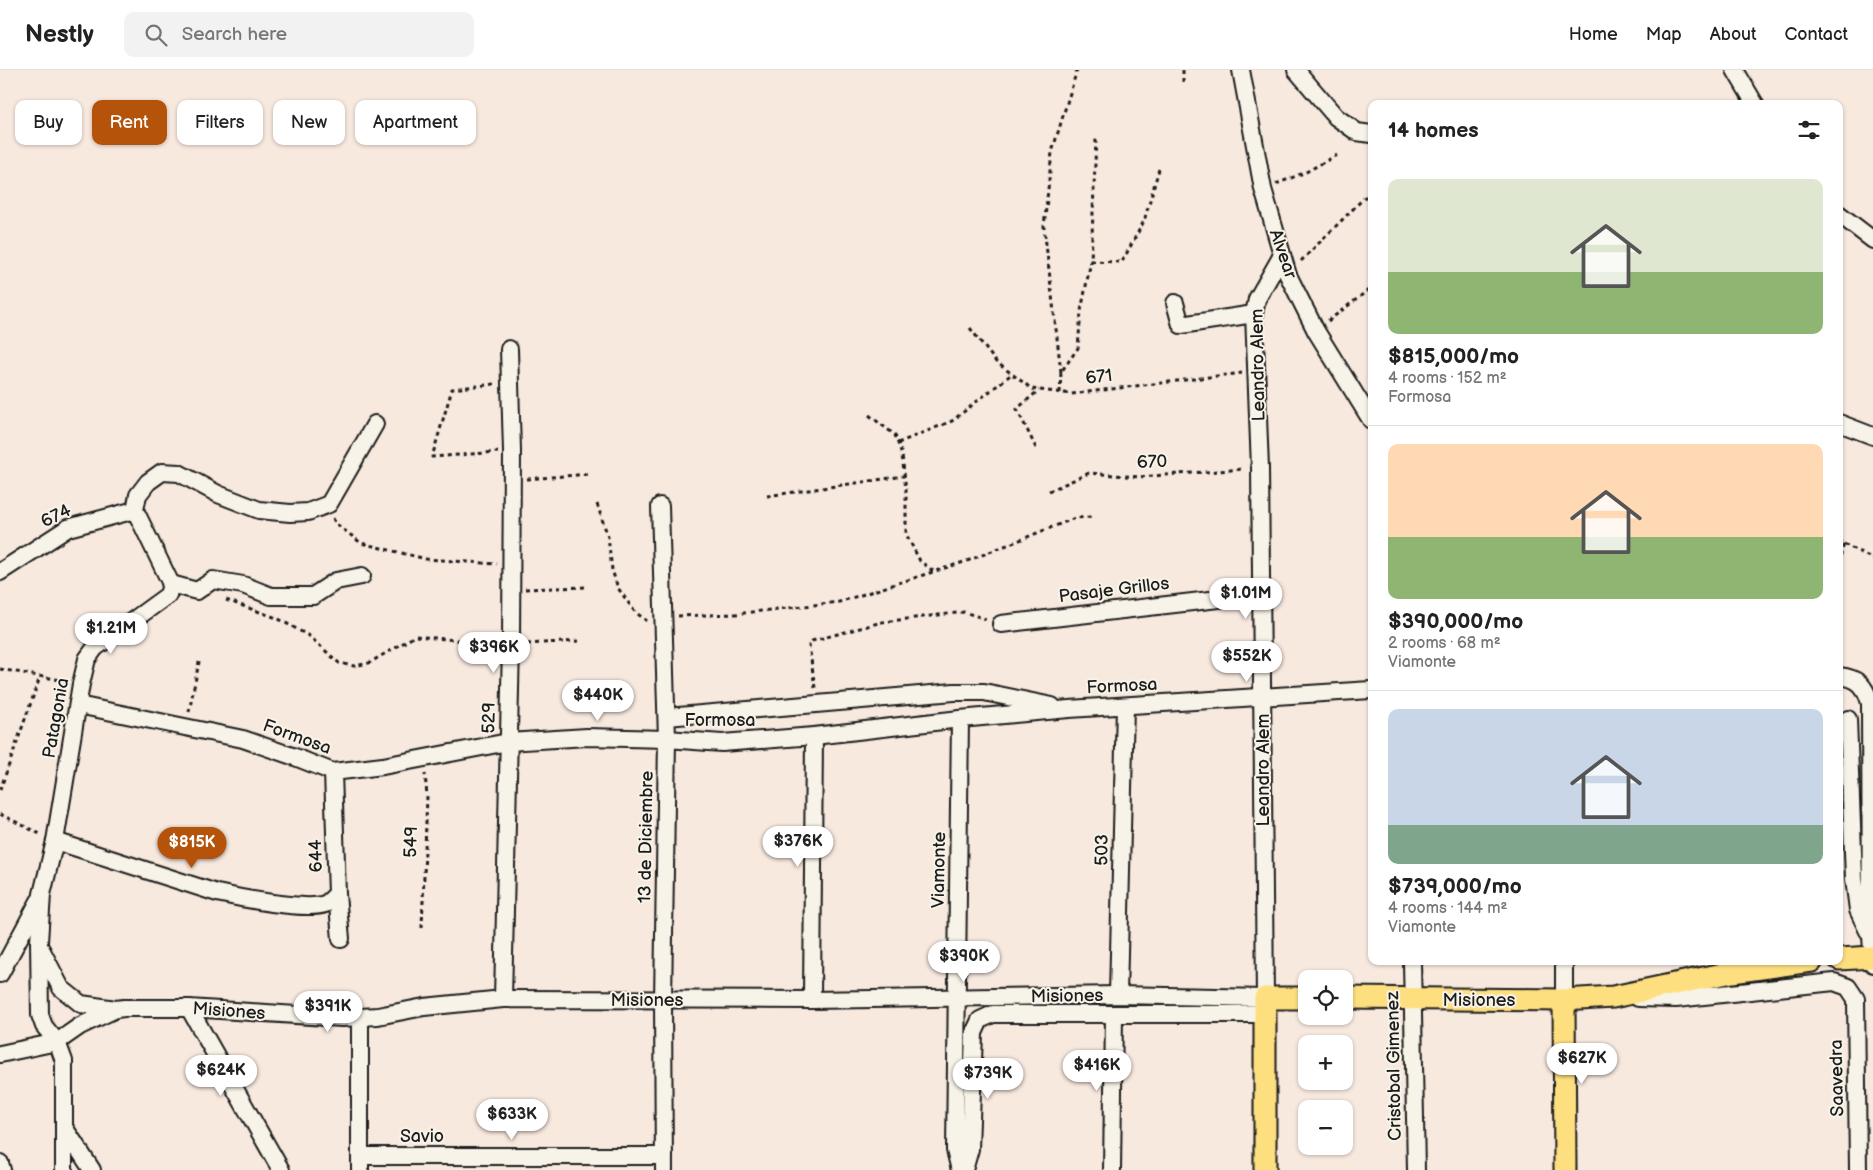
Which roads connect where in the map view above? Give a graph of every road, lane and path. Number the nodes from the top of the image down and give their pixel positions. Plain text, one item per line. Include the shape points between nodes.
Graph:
1 (1077, 70) edge
2 (1183, 70) edge
3 (1241, 70) edge
4 (1296, 70) edge
5 (1735, 70) edge
6 (1183, 82) dead end
7 (1753, 100) edge
8 (1364, 133) edge
9 (1096, 139) dead end
10 (1337, 155) dead end
11 (1159, 169) dead end
12 (1263, 189) junction
13 (1368, 194) edge
14 (1843, 217) edge
15 (1873, 240) edge
16 (1281, 257) junction
17 (1090, 261) junction
18 (1288, 275) junction
19 (1368, 290) edge
20 (1175, 303) dead end
21 (1254, 314) junction
22 (970, 328) dead end
23 (1316, 331) junction
24 (509, 349) dead end
25 (1257, 371) junction
26 (1061, 372) junction
27 (1012, 373) junction
28 (510, 382) junction
29 (1039, 390) junction
30 (1060, 393) junction
31 (869, 415) dead end
32 (1368, 415) edge
33 (375, 424) dead end
34 (1843, 425) edge
35 (1873, 436) edge
36 (898, 442) junction
37 (1036, 448) dead end
38 (512, 452) junction
39 (1260, 468) junction
40 (589, 474) dead end
41 (904, 476) junction
42 (511, 480) junction
43 (1049, 491) dead end
44 (767, 496) dead end
45 (329, 504) junction
46 (597, 504) dead end
47 (660, 506) dead end
48 (136, 510) junction
49 (1092, 517) dead end
50 (1844, 544) joint
51 (1843, 547) edge
52 (1873, 559) edge
53 (510, 564) junction
54 (0, 572) edge
55 (933, 572) junction
56 (362, 576) dead end
57 (171, 584) junction
58 (585, 587) dead end
59 (511, 589) junction
60 (1262, 594) junction
61 (225, 600) dead end
62 (663, 617) junction
63 (1001, 624) joint
64 (664, 634) junction
65 (579, 641) dead end
66 (510, 645) junction
67 (199, 662) dead end
68 (0, 669) edge
69 (40, 677) junction
70 (1843, 677) edge
71 (81, 684) junction
72 (1368, 690) edge
73 (1263, 698) junction
74 (817, 704) junction
75 (78, 705) junction
76 (1125, 706) junction
77 (1068, 709) junction
78 (666, 718) junction
79 (960, 719) junction
80 (1848, 719) dead end
81 (186, 727) junction
82 (814, 736) junction
83 (667, 739) junction
84 (508, 742) junction
85 (423, 758) junction
86 (333, 772) junction
87 (0, 790) edge
88 (1871, 793) edge
89 (1845, 798) edge
90 (0, 814) edge
91 (54, 841) junction
92 (337, 894) junction
93 (42, 897) junction
94 (422, 928) dead end
95 (341, 939) dead end
96 (38, 942) junction
97 (1872, 954) edge
98 (1843, 958) edge
99 (1412, 965) edge
100 (1564, 965) edge
101 (1747, 965) edge
102 (1731, 966) edge
103 (0, 974) edge
104 (1848, 987) joint
105 (1118, 995) junction
106 (1613, 997) junction
107 (958, 998) junction
108 (1353, 998) edge
109 (503, 999) junction
110 (1412, 999) junction
111 (812, 1000) junction
112 (1298, 1000) edge
113 (1564, 1000) junction
114 (663, 1001) junction
115 (1265, 1006) junction
116 (189, 1008) junction
117 (116, 1009) junction
118 (1114, 1015) junction
119 (360, 1017) junction
120 (57, 1042) junction
121 (0, 1054) edge
122 (64, 1127) junction
123 (0, 1163) edge
124 (360, 1163) edge
125 (664, 1163) edge
126 (2, 1170) edge
127 (64, 1170) edge
128 (92, 1170) edge
129 (281, 1170) edge
130 (960, 1170) edge
131 (964, 1170) edge
132 (1112, 1170) edge
133 (1265, 1170) edge
134 (1416, 1170) edge
135 (1564, 1170) edge
136 (1858, 1170) edge

1 - 26 path via 1052,152 1044,227
2 - 6 path
3 - 12 street, Alvear
4 - 8 street via 1336,117
5 - 7 street
9 - 17 path
10 - 12 path via 1306,172
11 - 17 path via 1144,221 1122,262
12 - 16 street, Alvear
13 - 18 path
14 - 15 street
16 - 18 street, Alvear
16 - 21 street, Leandro Alem via 1257,299
17 - 26 path via 1078,348
18 - 23 street, Alvear
19 - 23 path
20 - 21 street via 1181,325
21 - 25 street, Leandro Alem
22 - 27 path, 671 via 996,362
23 - 32 street, Alvear
24 - 28 street, 529
25 - 30 path, 671
25 - 39 street, Leandro Alem
26 - 30 path
27 - 29 path, 671 via 1032,389
27 - 36 path via 952,421
28 - 38 street, 529
28 - 38 path via 452,390 432,457
29 - 30 path, 671
29 - 37 path via 1017,409
31 - 36 path via 895,435
33 - 45 street
34 - 35 street
36 - 41 path
38 - 42 street, 529
39 - 43 path, 670 via 1139,477 1089,473
39 - 60 street, Leandro Alem
40 - 42 path
41 - 44 path
41 - 55 path via 906,534 920,561
42 - 53 street, 529
45 - 48 street via 308,512 259,510 178,473 162,472 138,495
45 - 53 path via 335,524 361,543 426,559
46 - 64 path via 608,537 618,588 635,612
47 - 62 street, 13 de Diciembre
48 - 54 street, 674 via 68,528
48 - 57 street
49 - 55 path via 1075,518
50 - 51 path
50 - 52 path
53 - 59 street, 529
55 - 62 path via 839,602 735,614
56 - 57 street via 336,581 312,596 271,596 243,585 213,580 197,591
57 - 71 street, Patagonia via 168,596 95,648 87,659
58 - 59 path
59 - 66 street, 529
60 - 63 street, Pasaje Grillos
60 - 73 street, Leandro Alem
61 - 66 path via 277,618 309,636 339,663 354,666 370,663 414,636
62 - 64 street, 13 de Diciembre
63 - 74 path via 964,612 882,622 812,641
64 - 78 street, 13 de Diciembre
65 - 66 path
66 - 84 street, 529
67 - 81 path
68 - 69 path
69 - 71 path
69 - 87 path
70 - 88 street via 1858,681 1867,691 1870,703
71 - 75 street, Patagonia
72 - 73 street, Formosa
73 - 76 street, Formosa
73 - 115 street, Leandro Alem
74 - 77 street via 984,692
74 - 78 street
75 - 81 street, Formosa
75 - 91 street, Patagonia
76 - 77 street, Formosa
76 - 105 street, 503
77 - 79 street, Formosa
78 - 83 street, 13 de Diciembre
79 - 82 street, Formosa
79 - 107 street, Viamonte
80 - 89 street
81 - 86 street, Formosa via 242,739
82 - 83 street, Formosa via 722,743
82 - 111 street
83 - 84 street, Formosa via 587,737
83 - 114 street, 13 de Diciembre
84 - 85 street, Formosa
84 - 109 street, 529
85 - 86 street, Formosa
85 - 94 path, 549 via 427,796
86 - 92 street, 644
88 - 97 street
89 - 97 street via 1858,910
90 - 91 path
91 - 92 street via 242,899 312,906 326,903
91 - 93 street, Patagonia
92 - 95 street, 644
93 - 96 street, Patagonia
93 - 103 street
96 - 117 street via 60,988 81,1004
96 - 120 street, Patagonia via 40,1015
97 - 98 main road
99 - 110 street, Cristobal Gimenez
100 - 113 street
101 - 102 main road, Misiones
102 - 106 main road, Misiones
104 - 106 street, Misiones via 1834,982 1676,998
104 - 136 street, Saavedra via 1856,999
105 - 107 street, Misiones
105 - 115 street, Misiones
106 - 113 main road, Misiones
107 - 111 street, Misiones
107 - 130 street, Viamonte via 955,1150
108 - 110 main road, Misiones
109 - 114 street, Misiones
109 - 119 street, Misiones
110 - 113 main road, Misiones
110 - 134 street, Cristobal Gimenez
111 - 114 street, Misiones
112 - 115 main road, Misiones
113 - 135 main road
114 - 125 street, 13 de Diciembre
115 - 118 street, Misiones
115 - 133 main road, Leandro Alem
116 - 117 street, Misiones
116 - 119 street, Misiones
116 - 129 street
117 - 120 street, Misiones via 80,1026
118 - 131 street, Misiones via 993,1014 980,1020 974,1033 970,1149
118 - 132 street
119 - 124 street
120 - 121 street, Misiones
120 - 122 street, Patagonia via 64,1061
122 - 127 street, Patagonia
122 - 128 street
123 - 126 street
124 - 125 street, Savio

